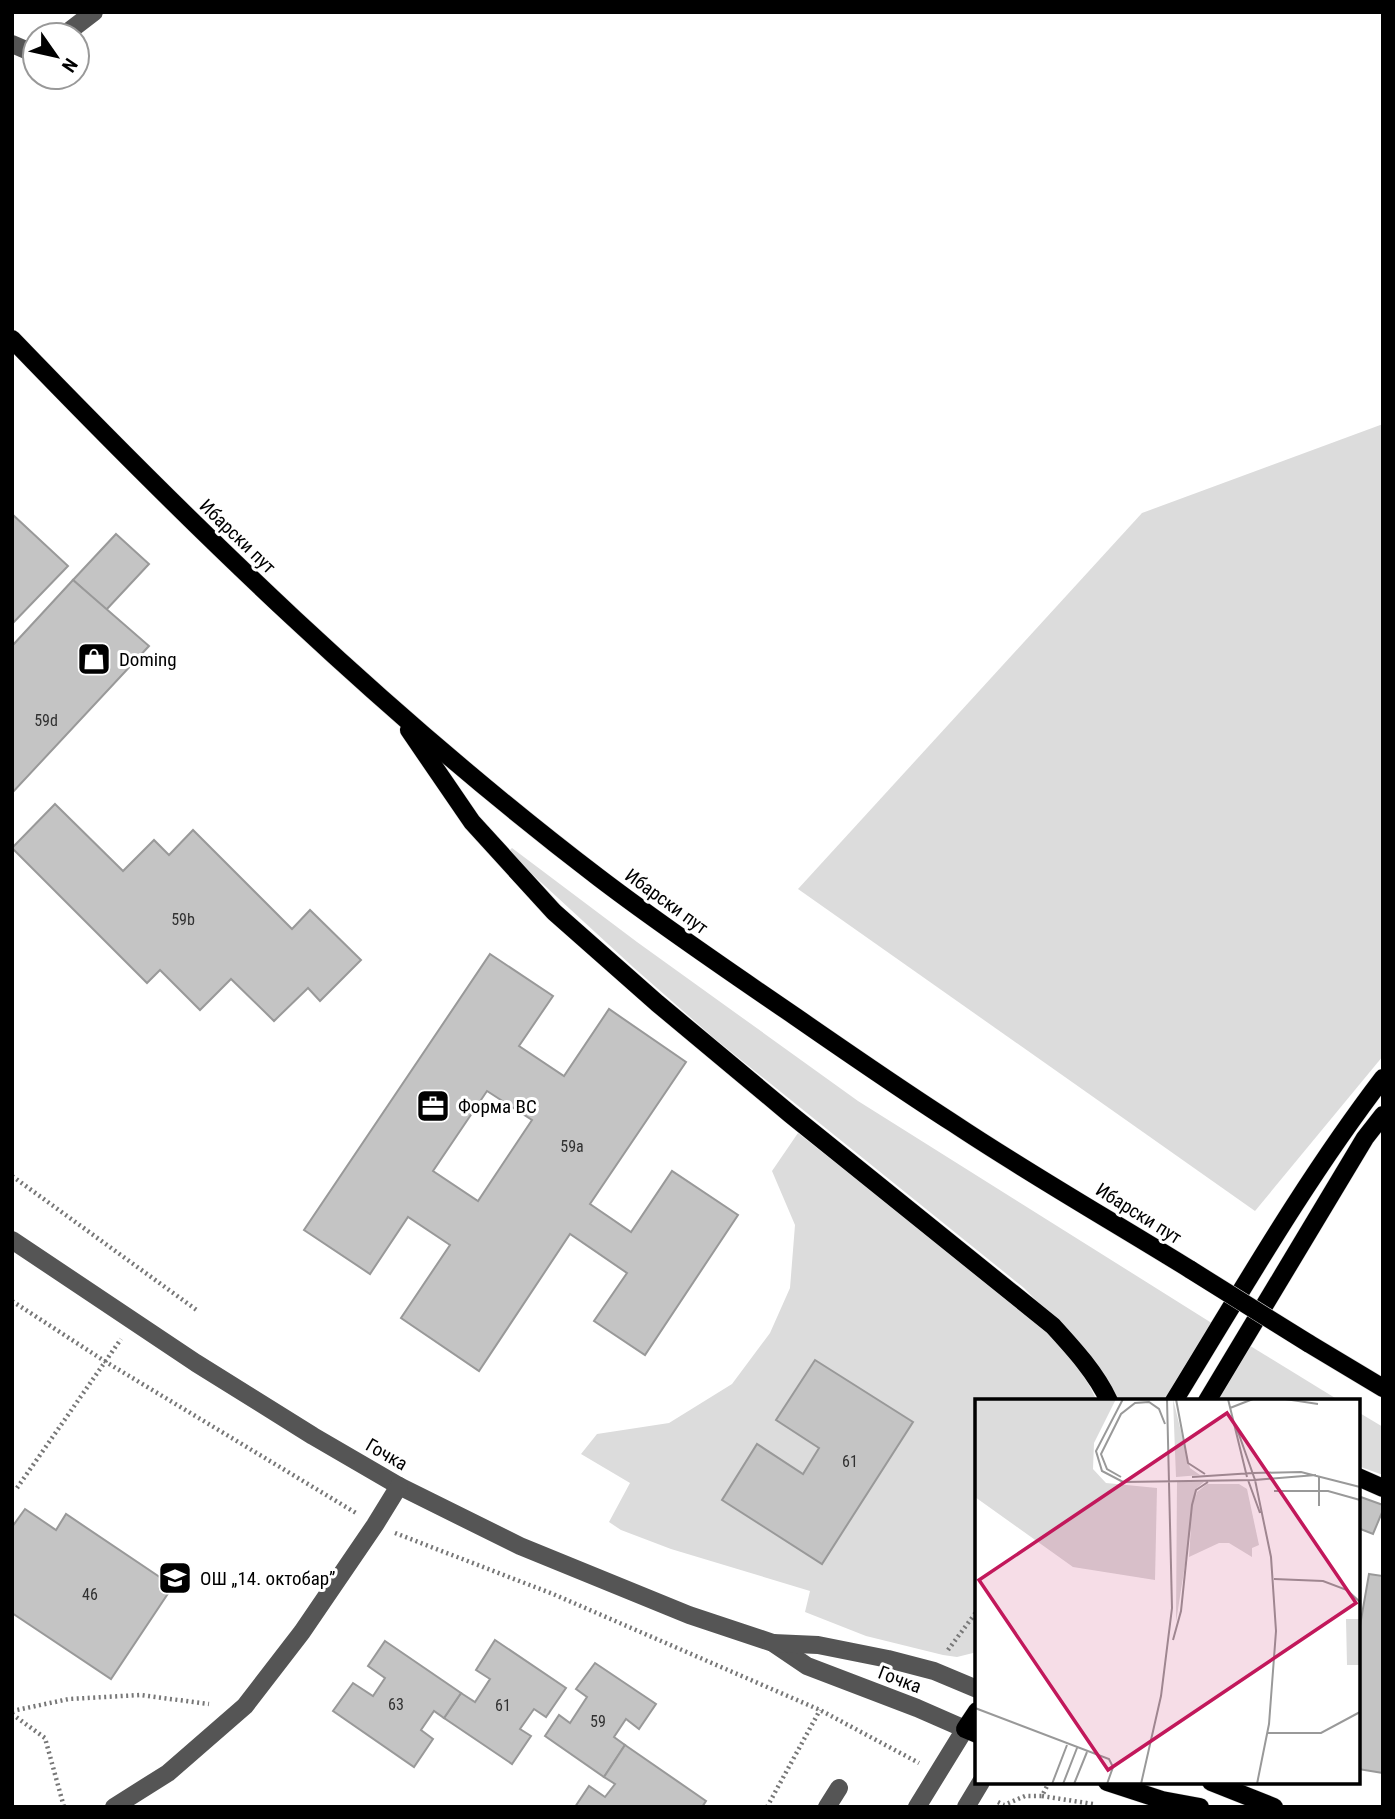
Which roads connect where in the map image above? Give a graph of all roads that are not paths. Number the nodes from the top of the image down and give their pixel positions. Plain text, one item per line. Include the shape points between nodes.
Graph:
1 (12, 339) edge
2 (398, 712) junction
3 (1383, 1078) edge
4 (1383, 1115) edge
5 (12, 1240) edge
6 (1383, 1388) edge
7 (1108, 1399) edge
8 (1175, 1399) edge
9 (1208, 1399) edge
10 (1360, 1478) edge
11 (399, 1486) junction
12 (1383, 1488) edge
13 (773, 1643) junction
14 (975, 1688) edge
15 (971, 1731) edge
16 (1113, 1784) edge
17 (1216, 1784) edge
18 (839, 1788) dead end
19 (114, 1807) edge
20 (827, 1807) edge
21 (917, 1807) edge
22 (1200, 1807) edge
23 (1274, 1807) edge

1 - 2 main road, Ибарски пут via 175,505
2 - 6 main road, Ибарски пут, bridge via 586,867 728,971 955,1125
2 - 7 main road via 471,822 554,912 779,1105 1053,1326
3 - 8 main road via 1295,1204
4 - 9 main road
5 - 11 street, Гочка via 313,1436
10 - 12 main road
11 - 13 street, Гочка via 520,1545 689,1615
11 - 19 street via 302,1632 245,1706 168,1773
13 - 14 street, Гочка via 818,1645 888,1658
13 - 15 street, Гочка via 807,1666
15 - 21 street
16 - 22 main road
17 - 23 main road
18 - 20 street

